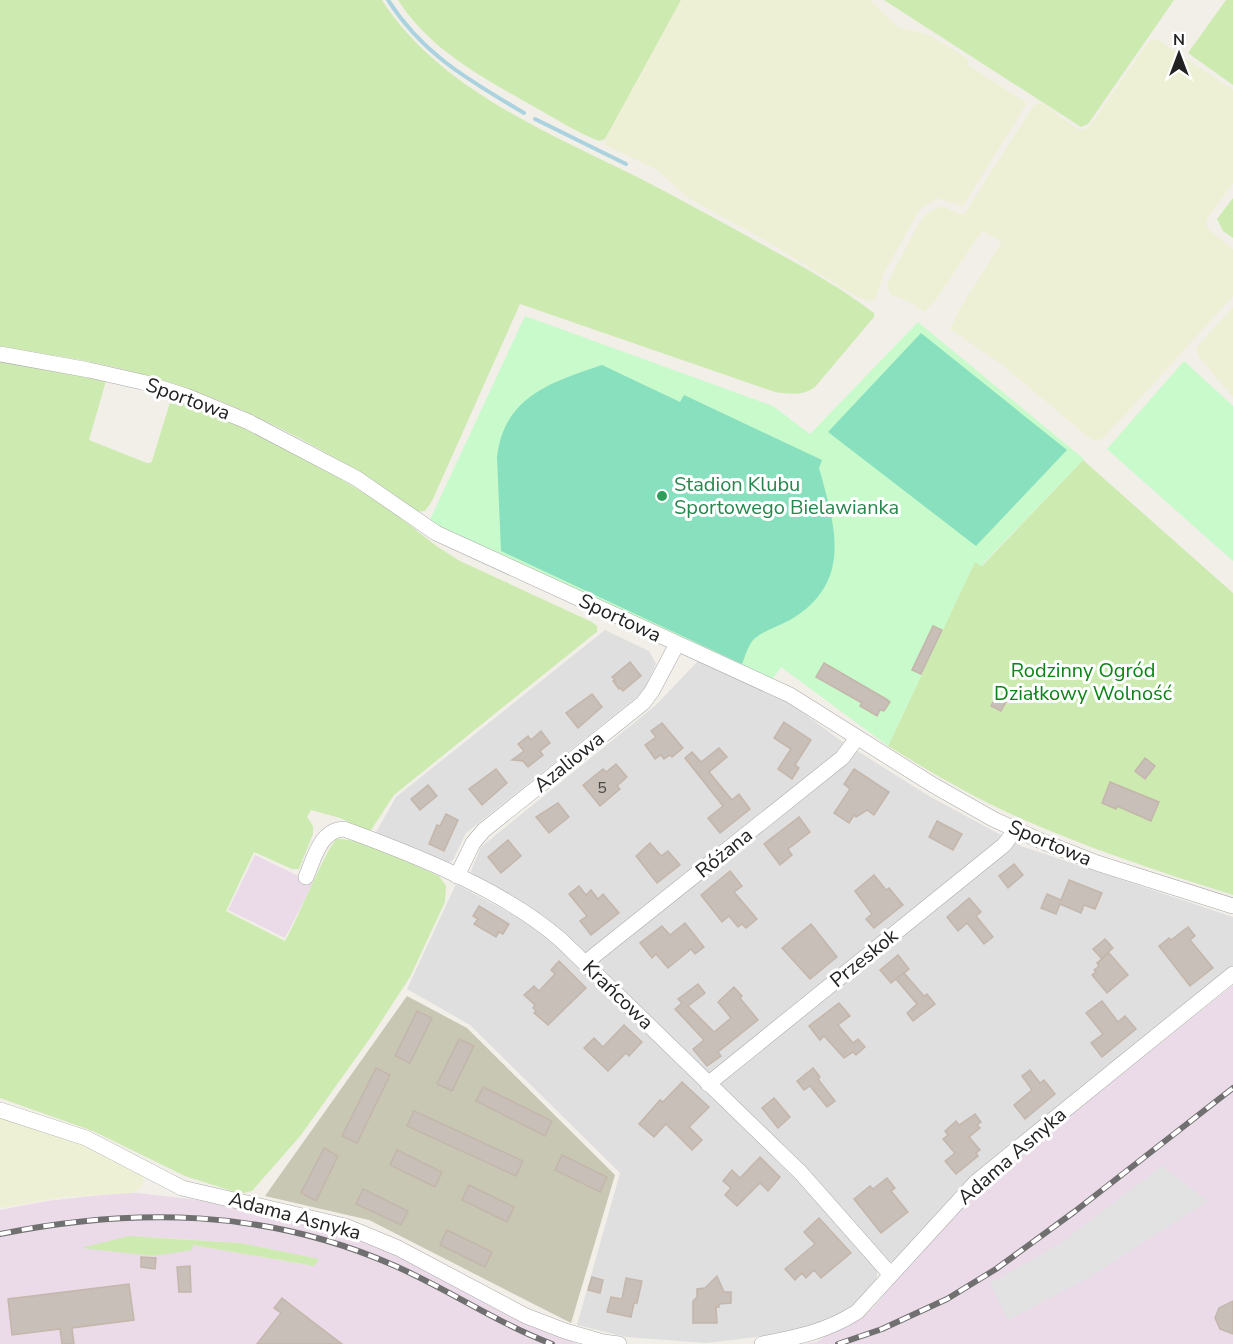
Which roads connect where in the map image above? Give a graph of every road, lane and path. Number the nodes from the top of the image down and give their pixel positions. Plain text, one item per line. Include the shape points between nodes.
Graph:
1 (0, 354) edge
2 (677, 644) junction
3 (857, 738) junction
4 (1016, 829) junction
5 (457, 876) junction
6 (306, 877) dead end
7 (1233, 906) edge
8 (585, 963) junction
9 (1233, 974) edge
10 (708, 1084) junction
11 (0, 1110) edge
12 (890, 1274) junction
13 (619, 1344) edge
14 (762, 1344) edge

1 - 2 street, Sportowa via 133,380 249,422 356,478 436,533
2 - 3 street, Sportowa via 785,692
2 - 5 street, Azaliowa via 640,705 484,830
3 - 4 street, Sportowa via 943,792
3 - 8 street, Różana via 842,758
4 - 7 street, Sportowa via 1097,863
4 - 10 street, Przeskok via 1005,845
5 - 6 street, Krańcowa via 337,829 327,835
5 - 8 street, Krańcowa via 535,919
8 - 10 street, Krańcowa
9 - 12 street, Adama Asnyka via 976,1182
10 - 12 street, Krańcowa via 801,1173
11 - 13 street, Adama Asnyka via 86,1138 182,1188 345,1226 398,1248 526,1316 565,1331
12 - 14 street, Adama Asnyka via 857,1312 839,1323 808,1335

